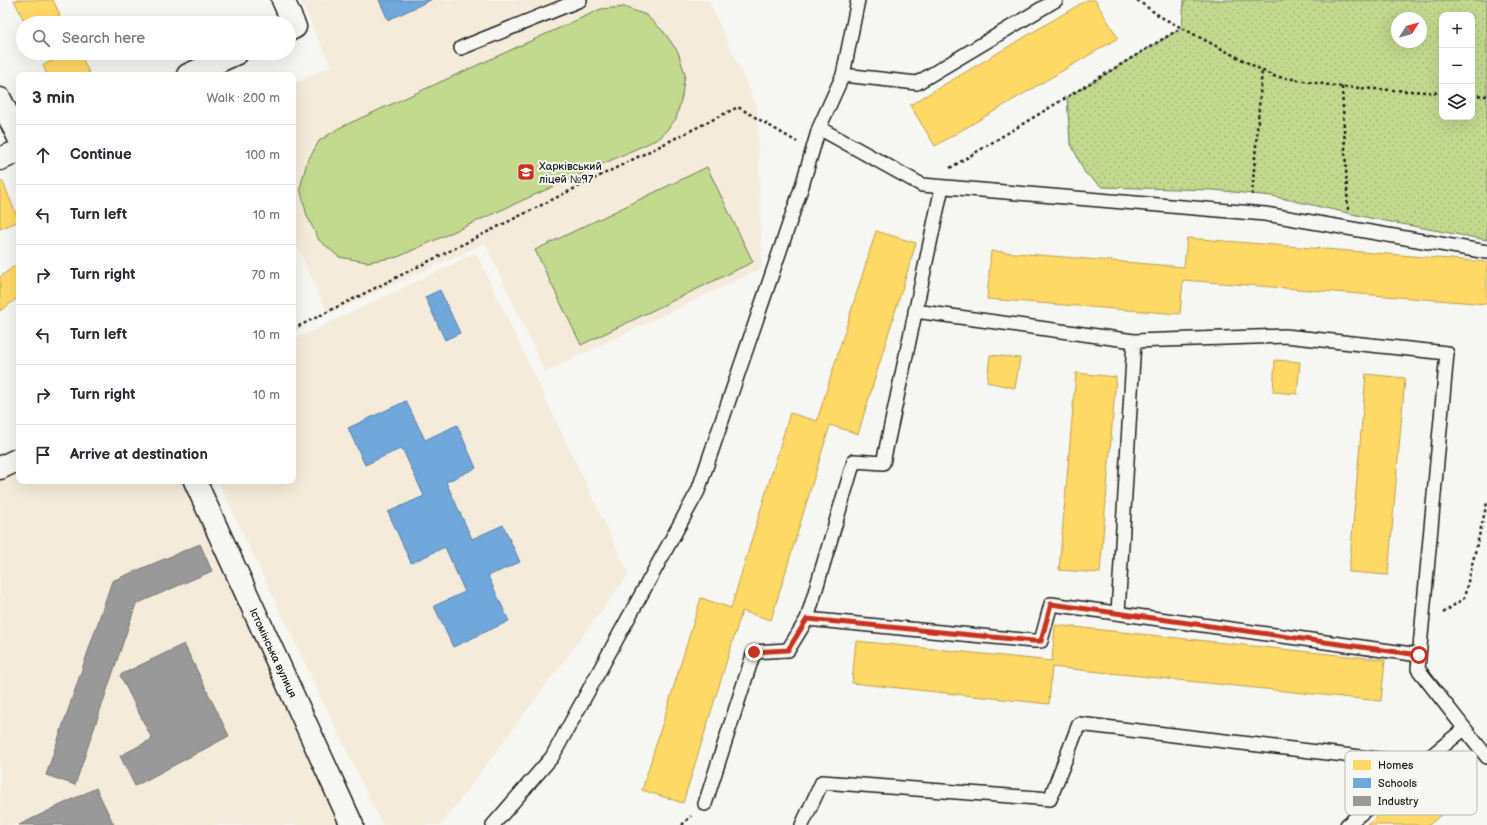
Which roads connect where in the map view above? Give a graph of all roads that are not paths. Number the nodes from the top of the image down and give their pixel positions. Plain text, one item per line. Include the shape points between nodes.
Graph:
1 (283, 0) edge
2 (580, 0) edge
3 (858, 0) edge
4 (1056, 0) edge
5 (288, 16) edge
6 (461, 48) dead end
7 (221, 60) edge
8 (195, 72) edge
9 (843, 75) junction
10 (0, 99) edge
11 (819, 128) junction
12 (16, 132) edge
13 (16, 152) edge
14 (0, 159) edge
15 (942, 186) junction
16 (1487, 252) edge
17 (915, 311) junction
18 (1134, 341) junction
19 (16, 460) edge
20 (0, 468) edge
21 (196, 484) edge
22 (1118, 613) junction
23 (807, 619) junction
24 (1419, 655) junction
25 (1464, 729) junction
26 (1485, 750) edge
27 (1437, 751) edge
28 (1345, 755) edge
29 (704, 804) dead end
30 (1359, 815) edge
31 (352, 825) edge
32 (493, 825) edge
33 (802, 825) edge
34 (1347, 825) edge

1 - 5 street
2 - 6 lane
3 - 9 lane
4 - 9 lane via 917,83
7 - 8 street
9 - 11 lane
10 - 12 street
11 - 15 lane via 922,185
11 - 32 lane via 802,186 698,492 552,757
13 - 14 street
15 - 16 lane via 1250,212
15 - 17 lane
17 - 18 lane
17 - 23 lane via 883,463 854,460
18 - 22 lane
18 - 24 lane via 1285,336 1447,352
19 - 20 street
21 - 31 street, Істомінська вулиця
22 - 23 lane via 1051,604 1041,641
22 - 24 lane
23 - 29 lane via 788,650 754,652
24 - 25 lane via 1418,669
25 - 26 lane
25 - 27 lane
28 - 33 lane via 1079,724 1050,799 822,782
30 - 34 lane

